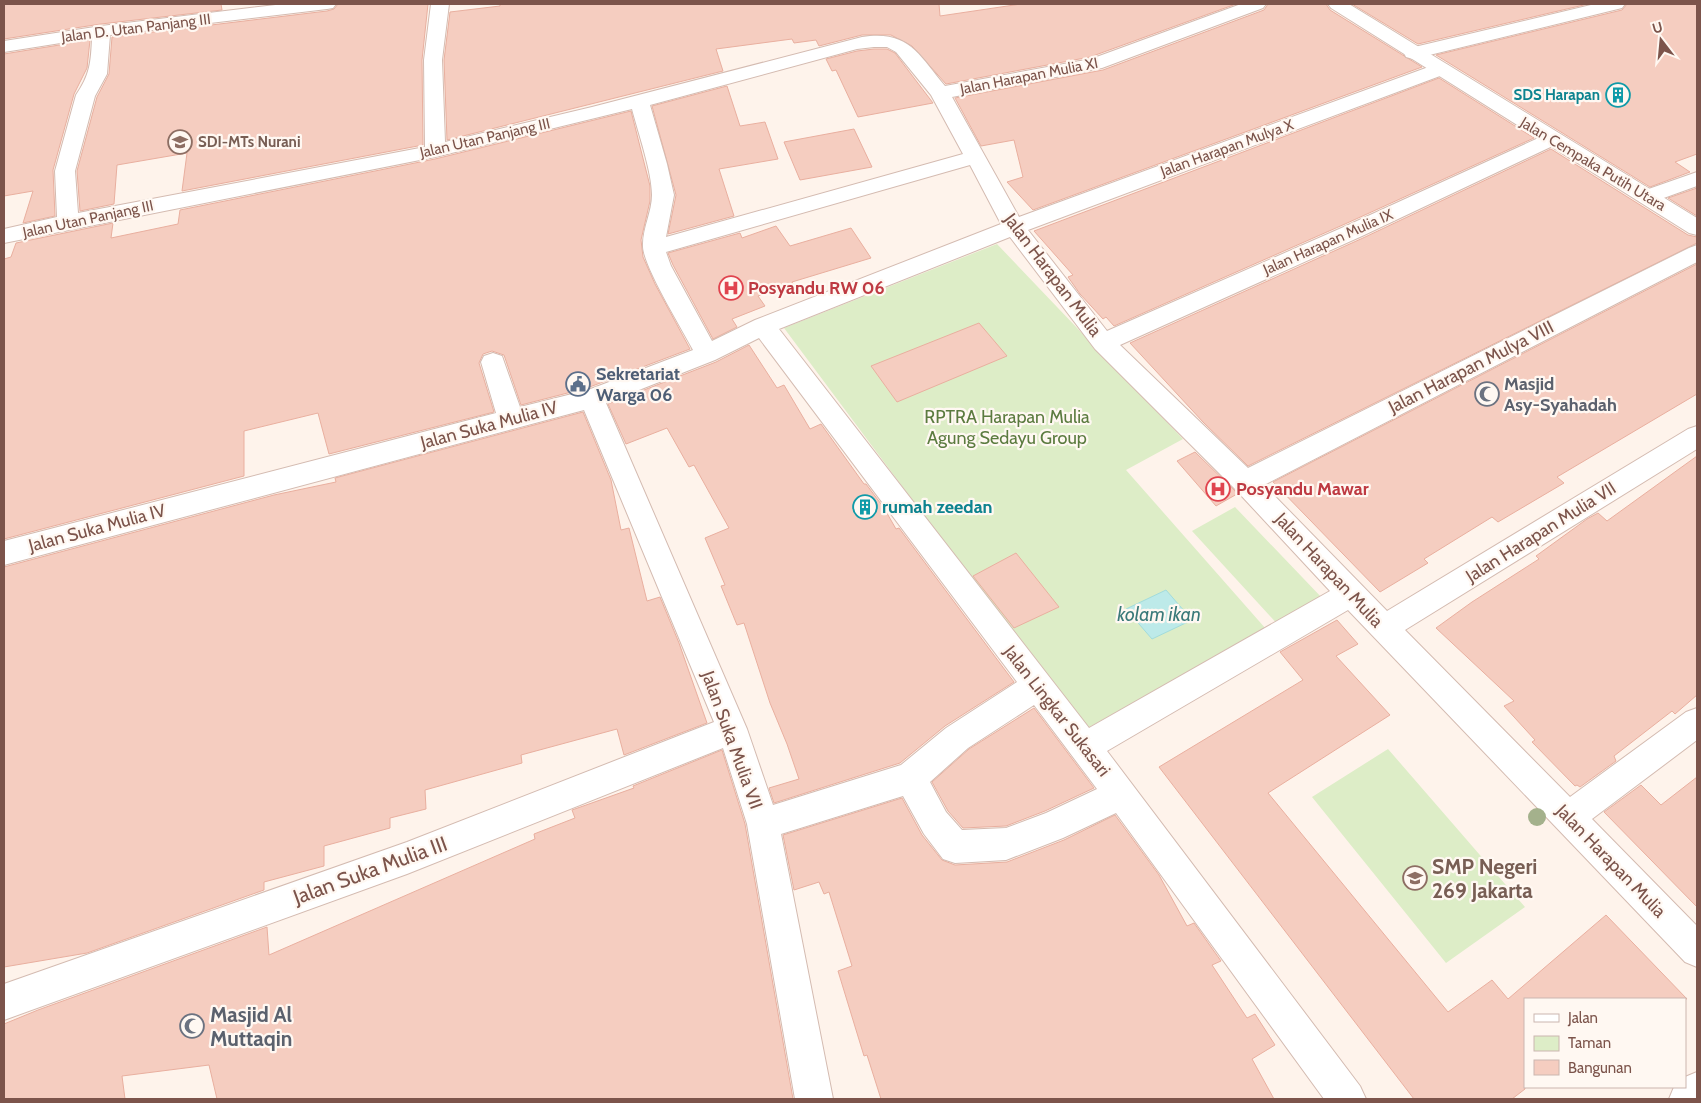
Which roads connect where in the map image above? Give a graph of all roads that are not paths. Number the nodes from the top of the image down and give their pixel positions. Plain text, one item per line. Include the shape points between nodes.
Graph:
1 (327, 4) edge
2 (1257, 4) edge
3 (1337, 4) edge
4 (1616, 4) edge
5 (445, 5) edge
6 (101, 31) junction
7 (4, 46) edge
8 (1414, 53) junction
9 (1441, 69) junction
10 (940, 93) junction
11 (639, 101) junction
12 (1552, 139) junction
13 (435, 150) junction
14 (975, 157) junction
15 (1697, 179) edge
16 (1647, 197) junction
17 (68, 222) junction
18 (1014, 227) junction
19 (1697, 228) edge
20 (4, 236) edge
21 (654, 248) junction
22 (1697, 252) edge
23 (763, 326) junction
24 (1103, 343) junction
25 (707, 354) junction
26 (493, 362) dead end
27 (592, 398) junction
28 (511, 420) junction
29 (1697, 436) edge
30 (1245, 482) junction
31 (4, 552) edge
32 (1351, 594) junction
33 (1384, 628) junction
34 (1038, 686) junction
35 (1697, 722) edge
36 (732, 729) junction
37 (1085, 747) junction
38 (910, 778) junction
39 (1121, 794) junction
40 (1569, 817) junction
41 (763, 824) junction
42 (1697, 950) edge
43 (4, 1002) edge
44 (1697, 1091) edge
45 (814, 1099) edge
46 (1347, 1099) edge
47 (1688, 1099) edge

1 - 6 street, Jalan D. Utan Panjang III
2 - 10 street, Jalan Harapan Mulia XI via 1095,64
3 - 8 street, Jalan Cempaka Putih Utara
4 - 8 street
5 - 13 street via 433,60
6 - 7 street, Jalan D. Utan Panjang III
6 - 17 street via 98,74 86,95 65,171
8 - 9 street, Jalan Cempaka Putih Utara
9 - 12 street, Jalan Cempaka Putih Utara
9 - 18 street, Jalan Harapan Mulya X
10 - 11 street, Jalan Utan Panjang III via 903,48 885,41 856,44
10 - 14 street, Jalan Harapan Mulia
11 - 13 street, Jalan Utan Panjang III
11 - 21 street via 663,195
12 - 16 street, Jalan Cempaka Putih Utara
12 - 24 street, Jalan Harapan Mulia IX via 1354,232
13 - 17 street, Jalan Utan Panjang III
14 - 18 street, Jalan Harapan Mulia
14 - 21 street
15 - 16 street
16 - 19 street, Jalan Cempaka Putih Utara
17 - 20 street, Jalan Utan Panjang III
18 - 23 street, Jalan Suka Mulia IV
18 - 24 street, Jalan Harapan Mulia
21 - 25 street via 660,266
22 - 30 street, Jalan Harapan Mulya VIII
23 - 25 street, Jalan Suka Mulia IV
23 - 34 street, Jalan Lingkar Sukasari
24 - 30 street, Jalan Harapan Mulia
25 - 27 street, Jalan Suka Mulia IV
26 - 28 street
27 - 28 street, Jalan Suka Mulia IV
27 - 36 street, Jalan Suka Mulia VII
28 - 31 street, Jalan Suka Mulia IV
29 - 33 street, Jalan Harapan Mulia VII
30 - 32 street, Jalan Harapan Mulia
32 - 33 street, Jalan Harapan Mulia
32 - 37 street
33 - 40 street, Jalan Harapan Mulia
34 - 37 street, Jalan Lingkar Sukasari
34 - 38 street via 957,738
35 - 40 street
36 - 41 street, Jalan Suka Mulia VII
36 - 43 street, Jalan Suka Mulia III via 407,858
37 - 39 street, Jalan Lingkar Sukasari
38 - 39 street via 935,824 955,847 1006,844 1052,827
38 - 41 street
39 - 46 street, Jalan Lingkar Sukasari
40 - 42 street, Jalan Harapan Mulia
41 - 45 street, Jalan Suka Mulia VII
44 - 47 street

